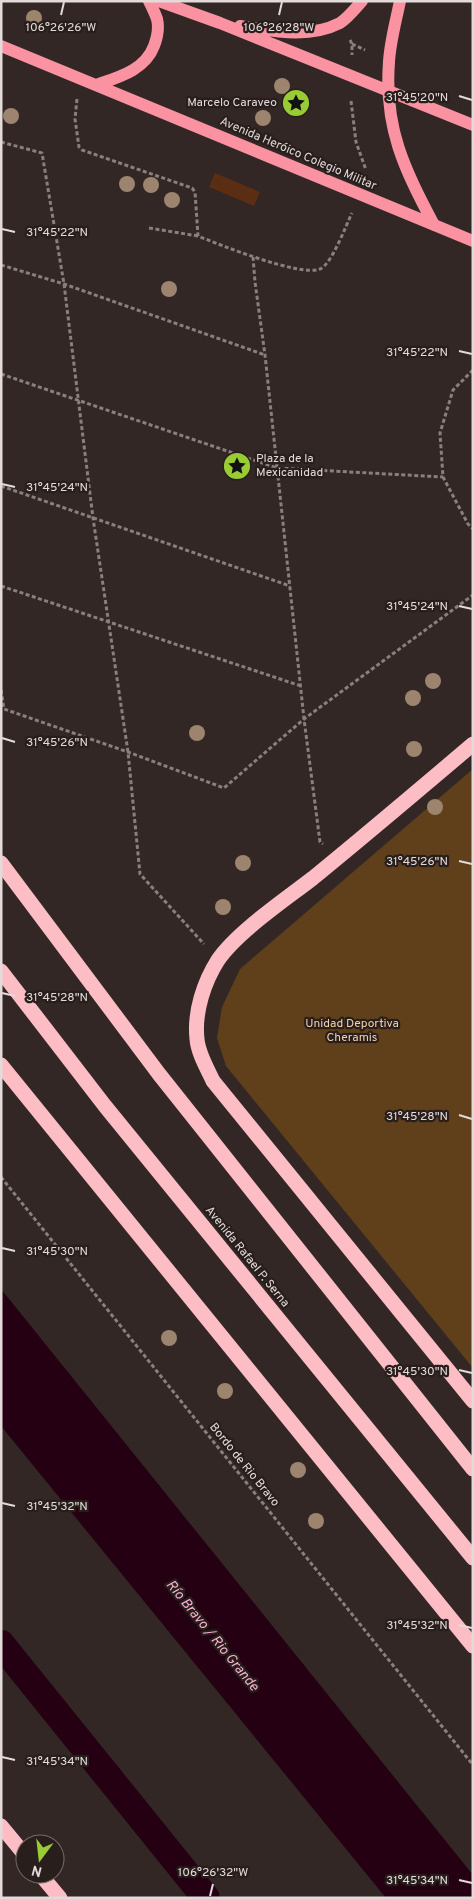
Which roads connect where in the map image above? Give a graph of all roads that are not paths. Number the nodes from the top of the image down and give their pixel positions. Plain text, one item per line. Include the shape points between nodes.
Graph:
1 (149, 1) edge
2 (159, 1) edge
3 (362, 1) edge
4 (400, 1) edge
5 (220, 23) junction
6 (1, 46) edge
7 (96, 85) junction
8 (388, 90) junction
9 (473, 125) edge
10 (434, 225) junction
11 (473, 241) edge
12 (473, 744) edge
13 (1, 863) edge
14 (1, 971) edge
15 (1, 1065) edge
16 (473, 1401) edge
17 (473, 1469) edge
18 (473, 1558) edge
19 (473, 1646) edge
20 (1, 1826) edge
21 (15, 1843) edge
22 (48, 1884) edge
23 (60, 1898) edge

1 - 7 main road via 157,21 157,38 151,54 143,64 125,75
2 - 5 main road
3 - 5 main road via 340,22 313,32 286,32
4 - 8 main road via 389,60
5 - 8 main road
6 - 7 main road, Avenida Heróico Colegio Militar
7 - 10 main road, Avenida Heróico Colegio Militar
8 - 9 main road
8 - 10 main road via 399,152
10 - 11 main road, Avenida Heróico Colegio Militar
12 - 16 highway via 244,933 219,958 200,999 197,1020 197,1040 213,1081
13 - 17 highway via 159,1074
14 - 18 highway, Avenida Rafael P. Serna via 106,1106
15 - 19 highway
20 - 21 highway
22 - 23 highway

